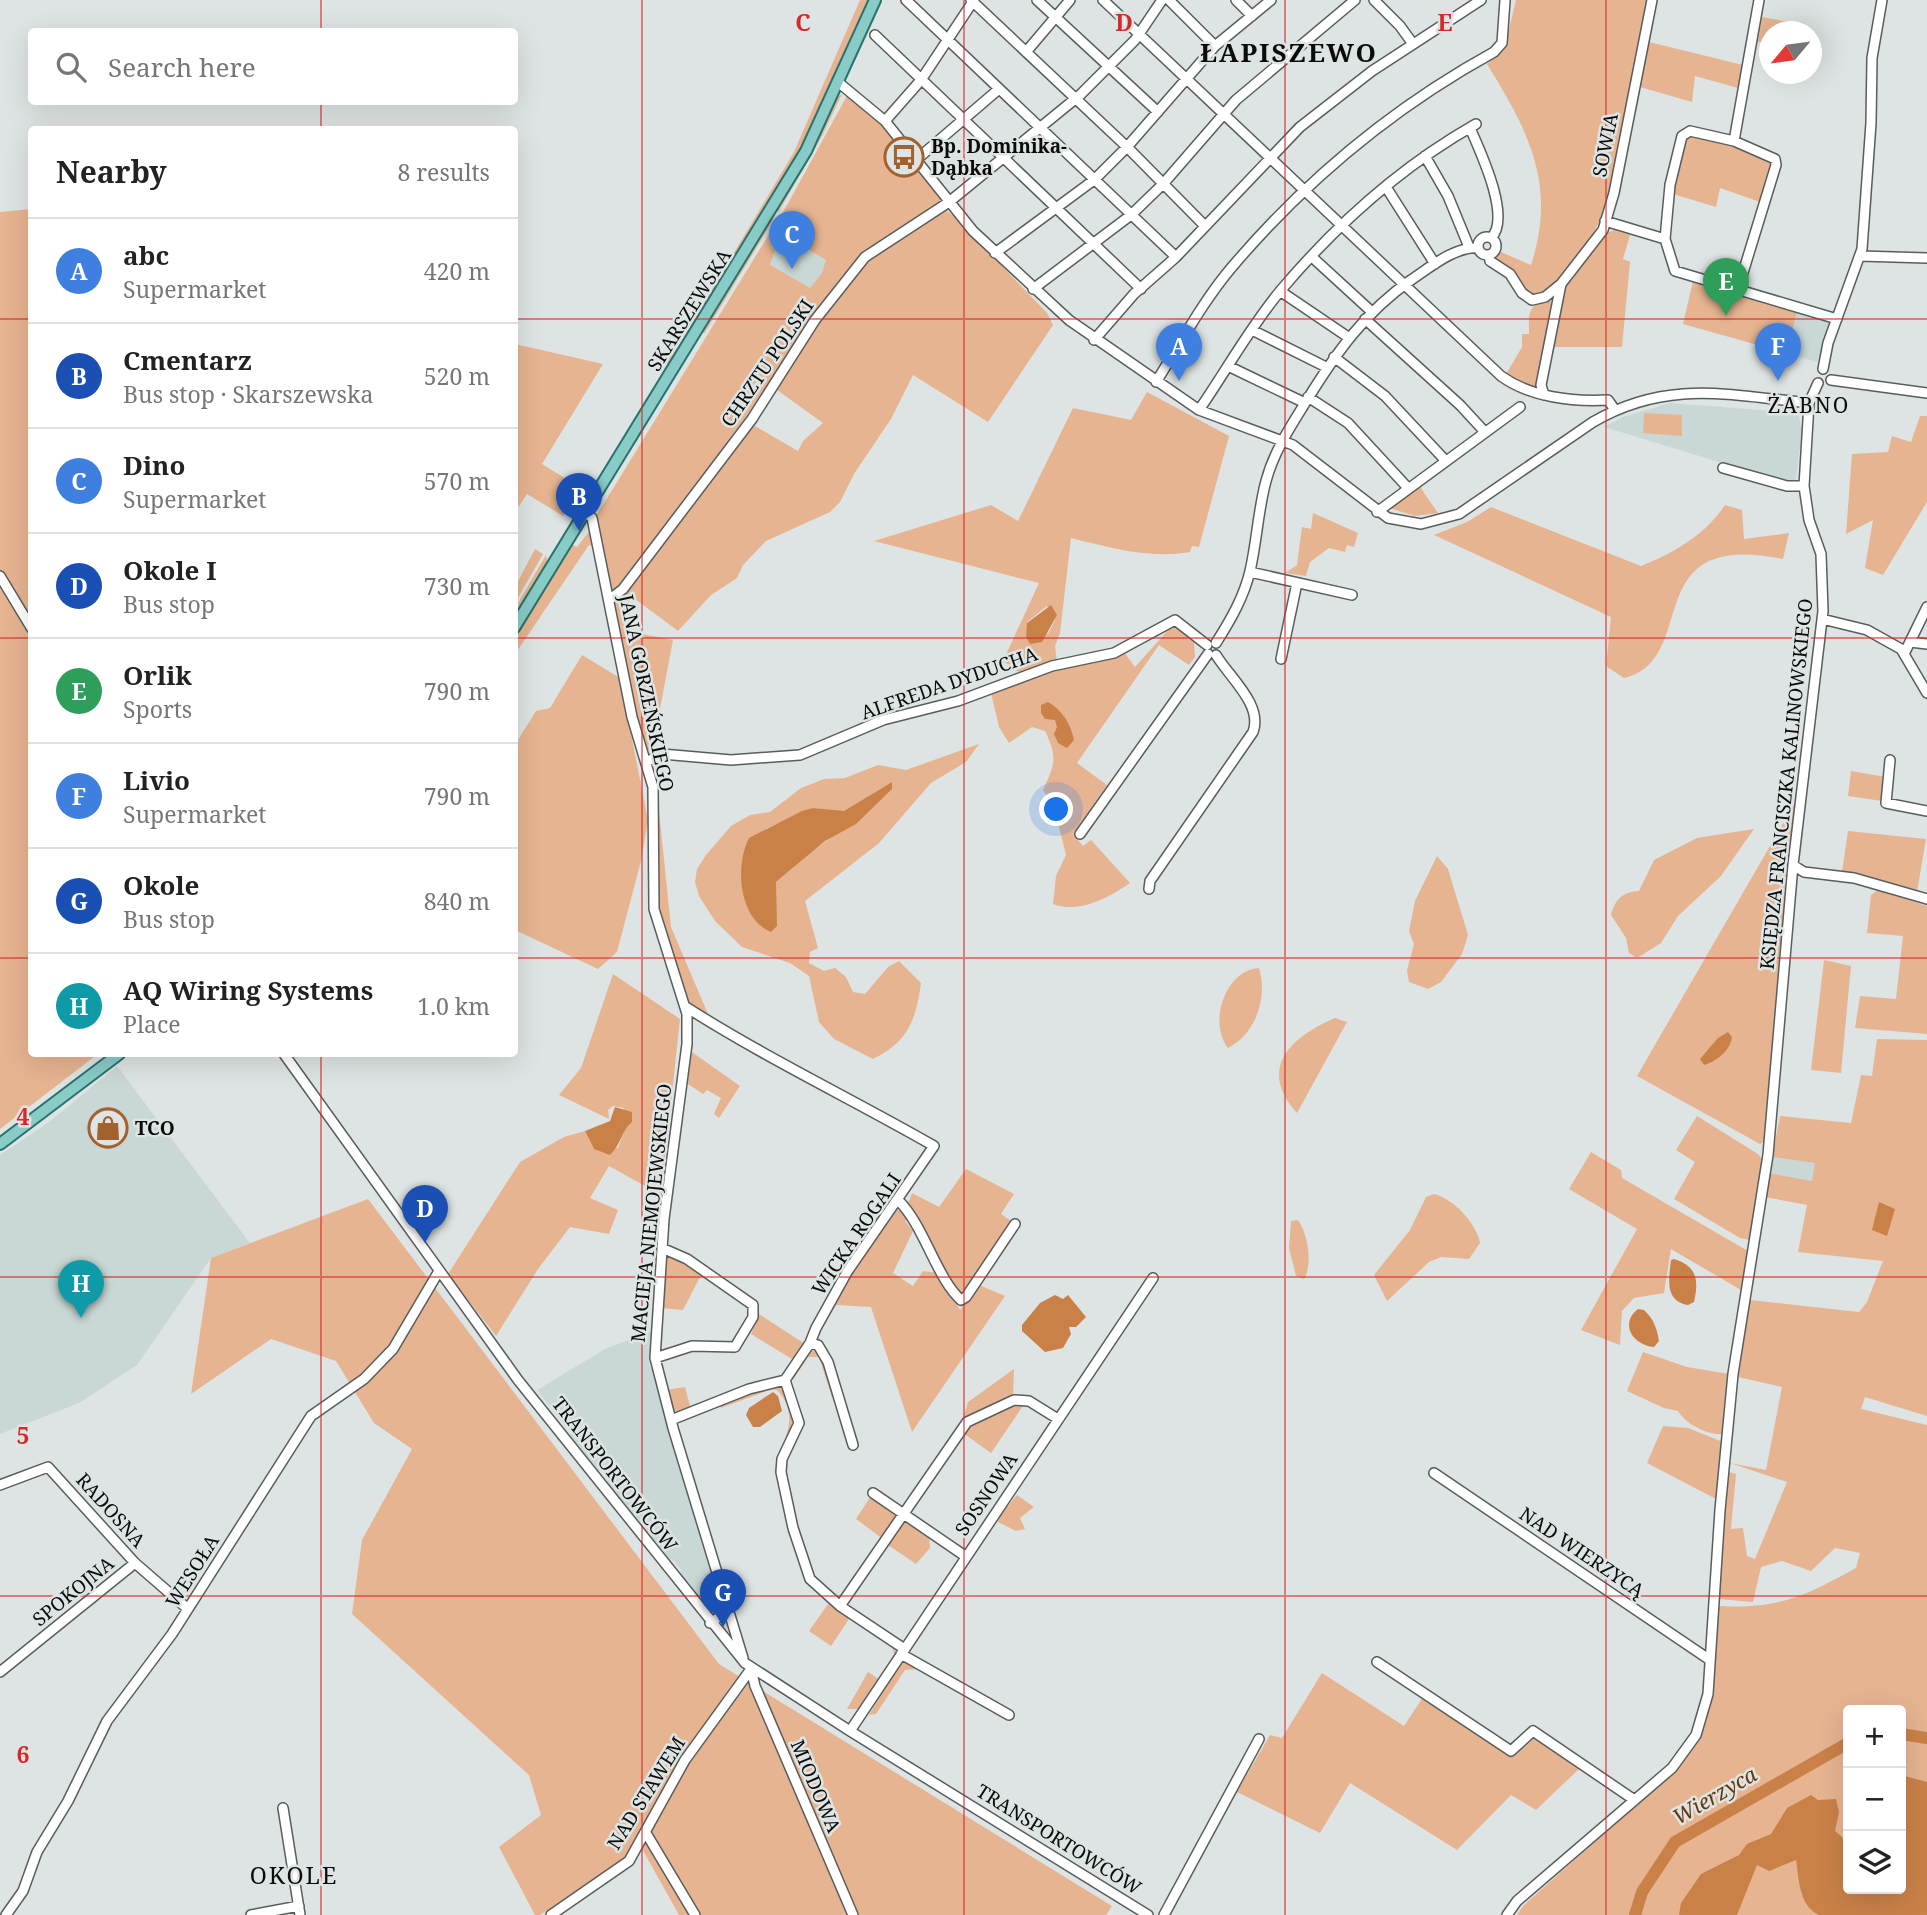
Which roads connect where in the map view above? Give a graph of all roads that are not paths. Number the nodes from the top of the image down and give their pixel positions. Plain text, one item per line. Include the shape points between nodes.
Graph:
1 (875, 0) edge
2 (906, 0) edge
3 (1037, 0) edge
4 (1070, 0) edge
5 (1103, 0) edge
6 (1162, 0) edge
7 (1169, 0) edge
8 (1236, 0) edge
9 (1271, 0) edge
10 (1355, 0) edge
11 (1374, 0) edge
12 (1481, 0) edge
13 (1505, 0) edge
14 (1652, 0) edge
15 (1759, 0) edge
16 (1882, 0) edge
17 (973, 1) edge
18 (1252, 16) junction
19 (1055, 17) junction
20 (1139, 35) junction
21 (875, 36) dead end
22 (946, 39) junction
23 (1413, 44) junction
24 (1215, 46) junction
25 (1026, 52) junction
26 (1110, 69) junction
27 (1186, 78) junction
28 (921, 80) junction
29 (838, 82) junction
30 (999, 89) junction
31 (1074, 99) junction
32 (1158, 112) junction
33 (1222, 115) junction
34 (963, 119) junction
35 (885, 121) junction
36 (1040, 128) junction
37 (1734, 141) junction
38 (1127, 147) junction
39 (1425, 156) junction
40 (1003, 158) junction
41 (1267, 158) junction
42 (916, 160) junction
43 (1094, 180) junction
44 (1163, 184) junction
45 (1386, 187) junction
46 (1303, 192) junction
47 (949, 202) junction
48 (1056, 209) junction
49 (1131, 215) junction
50 (1605, 221) junction
51 (1205, 226) junction
52 (1340, 227) junction
53 (1491, 238) junction
54 (1665, 239) junction
55 (1094, 244) junction
56 (1474, 247) junction
57 (995, 253) junction
58 (1489, 256) junction
59 (1860, 256) junction
60 (1176, 257) junction
61 (1312, 257) junction
62 (1927, 258) edge
63 (1435, 264) junction
64 (1562, 284) junction
65 (1403, 286) junction
66 (1033, 289) junction
67 (1141, 289) junction
68 (1738, 289) junction
69 (1280, 291) junction
70 (1368, 315) junction
71 (1837, 319) junction
72 (1252, 330) junction
73 (1348, 337) junction
74 (1094, 340) junction
75 (1334, 357) junction
76 (1228, 366) junction
77 (1326, 367) junction
78 (1823, 369) junction
79 (1831, 380) junction
80 (1156, 382) junction
81 (1818, 383) junction
82 (1927, 393) edge
83 (1544, 395) junction
84 (1307, 400) junction
85 (1809, 403) junction
86 (1520, 407) dead end
87 (1199, 410) junction
88 (1615, 410) junction
89 (1484, 431) junction
90 (1283, 440) junction
91 (1445, 460) junction
92 (1723, 468) dead end
93 (1804, 486) junction
94 (1408, 488) junction
95 (585, 512) junction
96 (1377, 512) junction
97 (1250, 572) junction
98 (0, 576) edge
99 (1297, 583) junction
100 (1352, 595) dead end
101 (609, 600) junction
102 (1927, 607) edge
103 (1822, 619) junction
104 (518, 621) edge
105 (28, 622) edge
106 (1910, 642) junction
107 (1927, 644) edge
108 (1212, 649) junction
109 (1905, 652) junction
110 (1281, 659) dead end
111 (1927, 693) edge
112 (1890, 760) dead end
113 (646, 762) junction
114 (1927, 811) edge
115 (1080, 834) dead end
116 (1793, 865) junction
117 (1818, 874) junction
118 (1791, 886) junction
119 (1149, 890) dead end
120 (1927, 899) edge
121 (686, 1007) junction
122 (115, 1057) edge
123 (286, 1057) edge
124 (0, 1144) edge
125 (899, 1201) junction
126 (1015, 1224) dead end
127 (662, 1248) junction
128 (439, 1270) junction
129 (1153, 1278) dead end
130 (810, 1343) junction
131 (655, 1358) junction
132 (785, 1380) junction
133 (1058, 1419) junction
134 (671, 1420) junction
135 (853, 1445) dead end
136 (1434, 1473) dead end
137 (0, 1485) edge
138 (873, 1493) dead end
139 (905, 1516) junction
140 (965, 1556) junction
141 (135, 1563) junction
142 (726, 1605) junction
143 (840, 1606) junction
144 (188, 1609) junction
145 (710, 1623) junction
146 (902, 1651) junction
147 (1710, 1660) junction
148 (1377, 1662) dead end
149 (748, 1666) junction
150 (0, 1672) edge
151 (1009, 1715) dead end
152 (850, 1731) junction
153 (1259, 1739) dead end
154 (1633, 1799) junction
155 (283, 1808) dead end
156 (646, 1833) junction
157 (300, 1911) edge
158 (6, 1915) edge
159 (251, 1915) edge
160 (551, 1915) edge
161 (695, 1915) edge
162 (853, 1915) edge
163 (1148, 1915) edge
164 (1164, 1915) edge
165 (1507, 1915) edge

1 - 29 main road, SKARSZEWSKA
2 - 22 street
3 - 19 street
4 - 19 street
5 - 20 street
6 - 20 street, CHRZTU POLSKI
7 - 24 street
8 - 18 street
9 - 18 street
10 - 33 street via 1256,80
11 - 23 street
12 - 23 street
13 - 46 street via 1502,43 1494,52 1367,134
14 - 50 street, SOWIA
15 - 37 street
16 - 59 street via 1872,58
17 - 22 street
17 - 25 street
18 - 24 street
19 - 25 street
19 - 26 street
20 - 26 street, CHRZTU POLSKI
20 - 27 street
21 - 28 street
22 - 28 street
22 - 30 street
23 - 41 street via 1334,98
24 - 27 street
25 - 31 street
26 - 31 street, CHRZTU POLSKI
26 - 32 street
27 - 32 street
27 - 33 street
28 - 34 street
28 - 35 street
29 - 35 street
29 - 95 main road, SKARSZEWSKA via 800,162
30 - 34 street
30 - 36 street
31 - 36 street, CHRZTU POLSKI
31 - 38 street
32 - 38 street
33 - 41 street
33 - 44 street
34 - 40 street
34 - 42 street
35 - 42 street
36 - 40 street, CHRZTU POLSKI
36 - 43 street
37 - 54 street via 1690,131 1682,136 1670,185
37 - 68 street via 1775,159 1776,166
38 - 43 street
38 - 44 street
39 - 45 street
39 - 53 street via 1473,126 1492,182 1499,225
39 - 56 street
40 - 47 street, CHRZTU POLSKI
40 - 48 street
41 - 46 street
41 - 51 street
42 - 47 street
43 - 48 street
43 - 49 street
44 - 49 street
44 - 51 street
45 - 52 street
45 - 63 street
46 - 52 street
46 - 80 street via 1222,280
47 - 57 street
47 - 101 street, CHRZTU POLSKI via 865,257 815,320 752,419 623,589
48 - 55 street
48 - 57 street
49 - 55 street
49 - 60 street
50 - 54 street
50 - 64 street, SOWIA via 1590,250
51 - 60 street
52 - 61 street
52 - 65 street
53 - 56 street
53 - 58 street via 1496,248
54 - 68 street via 1675,271
55 - 66 street
55 - 67 street
56 - 58 street
56 - 63 street
57 - 66 street
58 - 64 street, SOWIA via 1532,300
59 - 62 street
59 - 71 street
60 - 67 street
61 - 69 street
61 - 70 street
63 - 65 street
64 - 83 street, SOWIA via 1541,385
65 - 70 street
65 - 83 street via 1501,376
66 - 74 street
67 - 74 street
68 - 71 street
69 - 72 street
69 - 73 street
70 - 73 street
70 - 89 street
71 - 78 street
72 - 76 street
72 - 77 street
73 - 75 street
74 - 80 street
75 - 77 street
75 - 91 street via 1385,396
76 - 84 street
76 - 87 street
77 - 84 street
78 - 79 street
78 - 81 street via 1816,374
79 - 81 street via 1825,385
79 - 82 street
80 - 87 street
81 - 85 street, KSIĘDZA FRANCISZKA KALINOWSKIEGO
83 - 88 street via 1608,400
84 - 90 street
84 - 94 street via 1348,423
85 - 88 street via 1685,392
85 - 93 street, KSIĘDZA FRANCISZKA KALINOWSKIEGO
86 - 89 street
87 - 90 street
88 - 96 street via 1450,518 1410,524
89 - 91 street
90 - 96 street
90 - 97 street via 1265,485
91 - 94 street
92 - 93 street
93 - 103 street, KSIĘDZA FRANCISZKA KALINOWSKIEGO via 1808,520 1823,569
94 - 96 street
95 - 101 street, JANA GORZEŃSKIEGO via 592,518
95 - 104 main road, SKARSZEWSKA
97 - 99 street
97 - 108 street via 1235,612
98 - 105 street
99 - 100 street
99 - 110 street
101 - 113 street, JANA GORZEŃSKIEGO via 632,717
102 - 106 street
103 - 109 street via 1882,635
103 - 116 street, KSIĘDZA FRANCISZKA KALINOWSKIEGO
106 - 107 street
106 - 109 street
108 - 113 street, ALFREDA DYDUCHA via 1175,620 1114,653 1052,666 958,701 883,720 800,755 731,760 663,754
108 - 115 street
108 - 119 street via 1257,721 1150,881
109 - 111 street
112 - 114 street via 1886,803
113 - 121 street, JANA GORZEŃSKIEGO via 653,787 654,909
116 - 117 street
116 - 118 street, KSIĘDZA FRANCISZKA KALINOWSKIEGO
117 - 118 street via 1804,876
117 - 120 street via 1861,880
118 - 147 street, KSIĘDZA FRANCISZKA KALINOWSKIEGO via 1768,1155 1733,1374
121 - 125 street, WICKA ROGALI via 934,1146
121 - 127 street, MACIEJA NIEMOJEWSKIEGO via 687,1044
122 - 124 main road
123 - 128 street, TRANSPORTOWCÓW
125 - 126 street via 961,1300
125 - 130 street, WICKA ROGALI via 847,1272
127 - 131 street, MACIEJA NIEMOJEWSKIEGO
127 - 131 street via 687,1259 753,1305 753,1317 735,1347 692,1346
128 - 144 street, WESOŁA via 393,1349 364,1379 311,1416
128 - 145 street, TRANSPORTOWCÓW via 518,1380
129 - 133 street, SOSNOWA
130 - 132 street, WICKA ROGALI
130 - 135 street via 825,1355
131 - 134 street, MACIEJA NIEMOJEWSKIEGO
132 - 134 street
132 - 143 street via 799,1423 780,1472 793,1528 810,1579
133 - 139 street via 1029,1401 1014,1400 967,1422
133 - 140 street, SOSNOWA
134 - 142 street, MACIEJA NIEMOJEWSKIEGO
136 - 147 street, NAD WIERZYCĄ
137 - 141 street, RADOSNA via 48,1467
138 - 139 street
139 - 140 street
139 - 143 street
140 - 146 street, SOSNOWA
141 - 144 street, RADOSNA
141 - 150 street, SPOKOJNA
142 - 145 street via 724,1614
142 - 149 street, MACIEJA NIEMOJEWSKIEGO
143 - 146 street
144 - 158 street, WESOŁA via 107,1721 37,1852 23,1891
145 - 149 street, TRANSPORTOWCÓW
146 - 151 street
146 - 152 street, SOSNOWA
147 - 154 street, KSIĘDZA FRANCISZKA KALINOWSKIEGO via 1709,1694 1696,1735 1672,1768
148 - 154 street via 1511,1751 1534,1731
149 - 152 street, TRANSPORTOWCÓW
149 - 156 street, NAD STAWEM via 685,1760
149 - 162 street, MIODOWA
152 - 163 street, TRANSPORTOWCÓW
153 - 164 street
154 - 165 street, KSIĘDZA FRANCISZKA KALINOWSKIEGO via 1517,1901
155 - 157 street
156 - 160 street, NAD STAWEM via 629,1861
156 - 161 street
157 - 159 street

